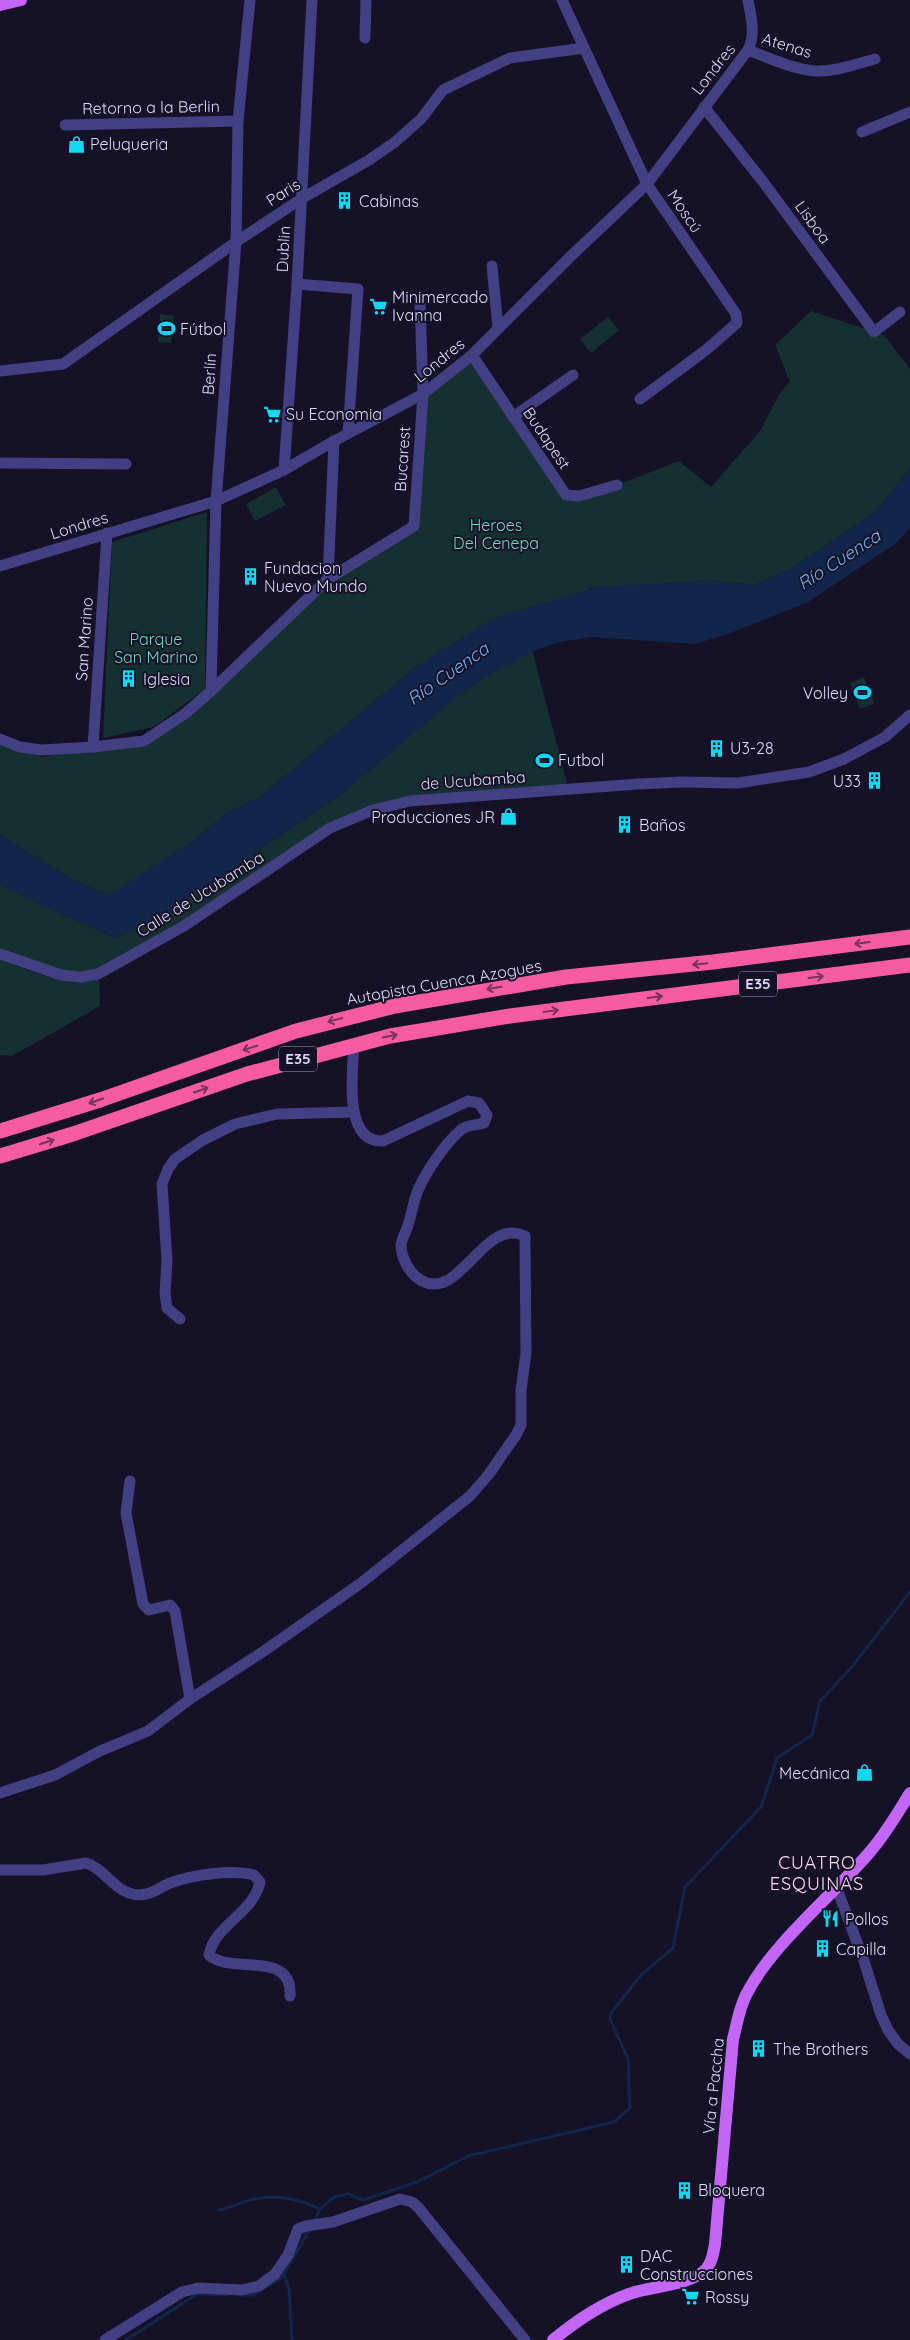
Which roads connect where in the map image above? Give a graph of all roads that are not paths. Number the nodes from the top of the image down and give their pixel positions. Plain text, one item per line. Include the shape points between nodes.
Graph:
1 (21, 0) edge
2 (250, 0) edge
3 (312, 0) edge
4 (366, 0) edge
5 (562, 0) edge
6 (748, 0) edge
7 (0, 5) edge
8 (365, 38) dead end
9 (584, 48) junction
10 (748, 50) junction
11 (875, 59) dead end
12 (704, 107) junction
13 (910, 112) edge
14 (238, 121) junction
15 (65, 125) dead end
16 (862, 132) dead end
17 (647, 184) junction
18 (301, 199) junction
19 (236, 242) junction
20 (492, 266) dead end
21 (297, 284) junction
22 (420, 300) dead end
23 (900, 312) dead end
24 (498, 328) junction
25 (472, 355) junction
26 (0, 371) edge
27 (573, 375) dead end
28 (423, 394) junction
29 (640, 399) dead end
30 (513, 417) junction
31 (348, 433) junction
32 (334, 441) junction
33 (0, 463) edge
34 (126, 464) dead end
35 (284, 470) junction
36 (617, 485) dead end
37 (216, 501) junction
38 (107, 533) junction
39 (0, 566) edge
40 (328, 579) junction
41 (211, 691) junction
42 (910, 715) edge
43 (0, 739) edge
44 (93, 747) junction
45 (410, 801) joint
46 (910, 937) edge
47 (0, 954) edge
48 (910, 965) edge
49 (354, 1044) junction
50 (354, 1112) junction
51 (0, 1131) edge
52 (0, 1156) edge
53 (180, 1319) dead end
54 (130, 1481) dead end
55 (190, 1699) junction
56 (0, 1793) edge
57 (910, 1794) edge
58 (0, 1870) edge
59 (837, 1888) junction
60 (290, 1996) dead end
61 (910, 2054) edge
62 (105, 2340) edge
63 (525, 2340) edge
64 (553, 2340) edge

1 - 7 main road
2 - 14 street, Berlín
3 - 18 street, Dublin
4 - 8 street
5 - 9 street, Moscú
6 - 10 street, Londres via 753,24
9 - 17 street, Moscú
9 - 18 street, Paris via 510,58 443,90 395,142
10 - 11 street, Atenas via 815,71 833,70
10 - 12 street, Londres
12 - 17 street, Londres
12 - 23 street, Lisboa via 874,332
13 - 16 street
14 - 15 street, Retorno a la Berlin
14 - 19 street, Berlín
17 - 24 street, Londres
17 - 29 street, Moscú via 737,322 706,350
18 - 19 street, Paris
18 - 21 street, Dublin
19 - 26 street, Paris via 63,364
19 - 37 street, Berlín
20 - 24 street
21 - 31 street via 358,289
21 - 35 street, Dublin
22 - 28 street, Bucarest
24 - 25 street, Londres
25 - 28 street, Londres
25 - 30 street, Budapest
27 - 30 street
28 - 31 street, Londres
28 - 40 street, Bucarest via 414,526
30 - 36 street, Budapest via 566,496 579,496
31 - 32 street, Londres
32 - 35 street, Londres
32 - 40 street
33 - 34 street
35 - 37 street, Londres
37 - 38 street, Londres
37 - 41 street, Berlín
38 - 39 street, Londres
38 - 44 street, San Marino
40 - 41 street
41 - 44 street via 186,713 144,741
42 - 45 street, de Ucubamba via 885,737 844,759 809,772 738,783 647,784
43 - 44 street via 20,747 41,750
45 - 47 street, Calle de Ucubamba via 373,810 330,828 184,926 98,974 61,976
46 -> 51 highway, Autopista Cuenca Azogues / E35 via 566,977 388,1007 296,1031 100,1100
49 -> 48 highway, E35 via 484,1020
49 - 50 street via 351,1093
52 -> 49 highway, E35 via 254,1072
50 - 53 street via 277,1114 235,1124 175,1159 162,1184 167,1261 165,1293 167,1308
50 - 55 street via 359,1126 377,1141 468,1101 479,1103 487,1115 484,1123 463,1128 430,1168 418,1189 401,1244 410,1271 422,1281 437,1285 452,1279 474,1256 503,1234 517,1232 525,1236 526,1353 521,1425 490,1474 470,1496 361,1583
54 - 55 street via 126,1513 142,1604 149,1610 170,1606 175,1611
55 - 56 street via 148,1731 55,1775
57 - 59 main road, Vía a Paccha via 880,1840
58 - 60 street via 43,1870 86,1863 93,1865 127,1893 146,1894 188,1877 254,1875 260,1882 252,1901 211,1944 209,1955 223,1962 269,1966 278,1970 286,1978
59 - 61 street via 880,2015 898,2044
59 - 64 main road, Vía a Paccha via 770,1960 746,1995 739,2015 730,2067 715,2244 710,2264 687,2280 629,2294 603,2306
62 - 63 street via 182,2292 198,2288 242,2290 259,2286 275,2274 288,2255 298,2230 334,2222 400,2199 412,2202

